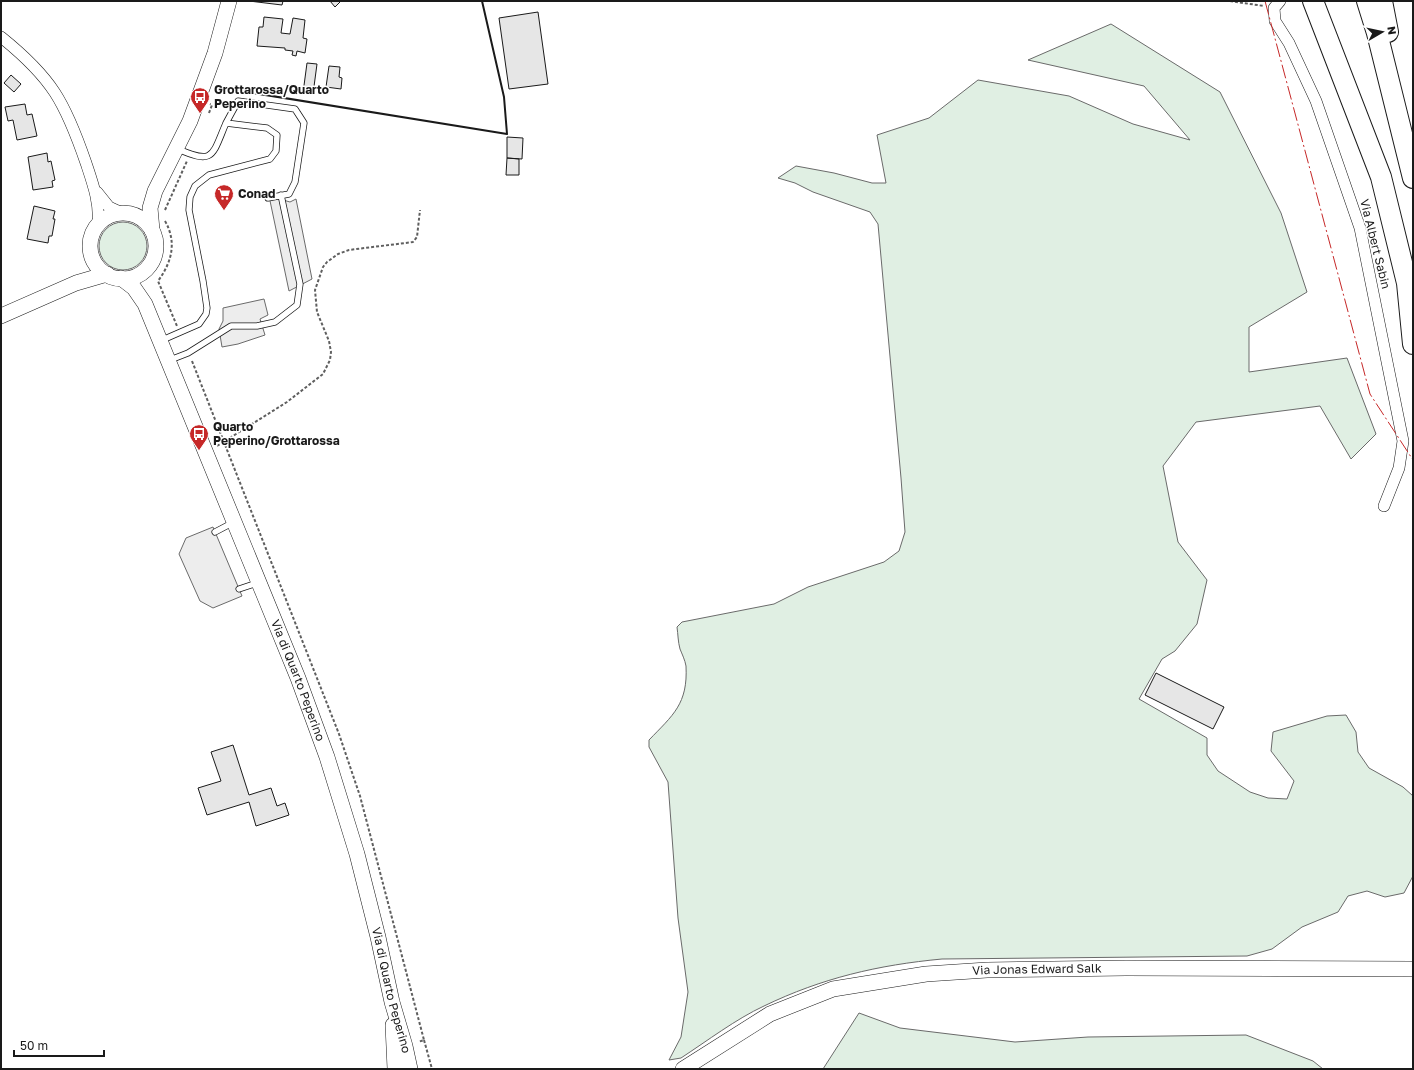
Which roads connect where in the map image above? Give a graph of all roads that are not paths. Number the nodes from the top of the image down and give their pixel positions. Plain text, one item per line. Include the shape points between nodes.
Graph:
1 (229, 1) edge
2 (1313, 1) edge
3 (1367, 1) edge
4 (1382, 1) edge
5 (1277, 5) edge
6 (1, 37) edge
7 (226, 123) junction
8 (183, 152) junction
9 (1413, 168) edge
10 (1413, 178) edge
11 (95, 190) junction
12 (155, 191) junction
13 (281, 195) junction
14 (268, 198) dead end
15 (124, 213) junction
16 (98, 225) junction
17 (152, 230) junction
18 (92, 256) junction
19 (147, 268) junction
20 (114, 276) junction
21 (76, 283) junction
22 (145, 304) junction
23 (1, 316) edge
24 (160, 341) junction
25 (1413, 344) edge
26 (168, 361) junction
27 (1384, 506) dead end
28 (234, 522) junction
29 (215, 532) dead end
30 (258, 583) junction
31 (239, 589) dead end
32 (1413, 969) edge
33 (392, 1002) junction
34 (395, 1069) edge
35 (410, 1069) edge
36 (684, 1069) edge

1 - 8 street via 219,42 199,96
2 - 25 highway via 1381,177 1407,283
3 - 10 highway
4 - 9 highway
5 - 27 street, Via Albert Sabin via 1275,21 1289,43 1316,101 1360,228 1404,441 1399,468
6 - 11 street via 38,69 63,103
7 - 8 lane via 212,153 201,158
7 - 13 lane via 238,101 295,109 304,123 296,182 289,194
7 - 24 lane via 267,128 277,135 278,145 270,159 209,174 192,192 189,210 207,308 203,320
8 - 12 street
11 - 15 street via 109,207
11 - 16 street via 99,210
12 - 15 street
12 - 17 street via 150,208
13 - 14 lane
13 - 26 lane via 300,284 297,305 275,322 258,326 231,326 188,353
15 - 16 street via 108,216
15 - 17 street via 142,218
16 - 18 street via 91,239
17 - 19 street via 156,240 156,251
18 - 20 street via 100,269
18 - 21 street
19 - 20 street via 136,276
19 - 22 street, Via di Quarto Peperino via 144,280
20 - 21 street
20 - 22 street, Via di Quarto Peperino via 134,288
21 - 23 street
22 - 24 street, Via di Quarto Peperino
24 - 26 street, Via di Quarto Peperino
26 - 28 street, Via di Quarto Peperino
28 - 29 lane
28 - 30 street, Via di Quarto Peperino
30 - 31 lane
30 - 33 street, Via di Quarto Peperino via 298,678 327,757 378,937
32 - 36 street, Via Jonas Edward Salk via 1126,968 987,970 926,974 833,989 770,1014
33 - 34 street
33 - 35 street, Via di Quarto Peperino

